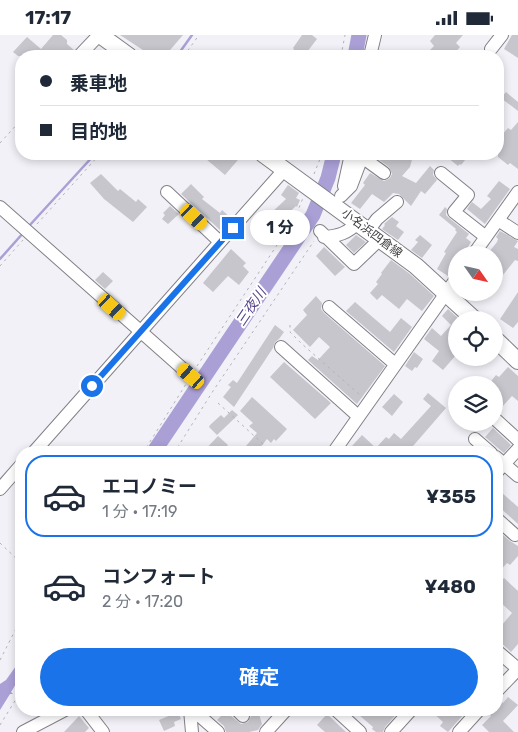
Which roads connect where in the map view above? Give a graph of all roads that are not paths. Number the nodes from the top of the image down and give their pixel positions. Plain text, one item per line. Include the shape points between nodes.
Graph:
1 (100, 35) edge
2 (374, 35) edge
3 (502, 35) edge
4 (491, 49) dead end
5 (85, 50) edge
6 (121, 50) edge
7 (371, 50) edge
8 (271, 160) edge
9 (349, 160) edge
10 (361, 160) edge
11 (366, 160) edge
12 (284, 170) junction
13 (384, 173) dead end
14 (440, 173) dead end
15 (167, 192) dead end
16 (518, 192) edge
17 (339, 201) junction
18 (397, 202) dead end
19 (0, 207) edge
20 (498, 220) junction
21 (368, 231) junction
22 (518, 233) edge
23 (486, 237) junction
24 (220, 242) junction
25 (480, 246) edge
26 (448, 290) edge
27 (446, 293) junction
28 (329, 307) dead end
29 (465, 311) edge
30 (140, 332) junction
31 (281, 347) dead end
32 (503, 347) edge
33 (518, 361) edge
34 (395, 364) junction
35 (191, 376) road end
36 (358, 416) junction
37 (503, 426) edge
38 (475, 439) dead end
39 (518, 440) edge
40 (39, 446) edge
41 (338, 446) edge
42 (483, 446) edge
43 (518, 449) edge
44 (503, 462) edge
45 (503, 467) edge
46 (15, 472) edge
47 (518, 476) edge
48 (0, 489) edge
49 (503, 524) edge
50 (515, 535) dead end
51 (503, 656) edge
52 (518, 669) edge
53 (503, 685) edge
54 (54, 716) edge
55 (91, 716) edge
56 (192, 716) edge
57 (199, 716) edge
58 (281, 716) edge
59 (346, 716) edge
60 (406, 716) edge
61 (475, 716) edge
62 (467, 729) edge
63 (23, 732) edge
64 (103, 732) edge
65 (192, 732) edge
66 (218, 732) edge
67 (266, 732) edge
68 (360, 732) edge
69 (391, 732) edge

1 - 5 street
1 - 6 main road
2 - 7 street
3 - 4 street
8 - 12 main road, 小名浜四倉線
9 - 17 street
10 - 17 street via 351,186
11 - 13 street
12 - 17 main road, 小名浜四倉線 via 309,187
12 - 24 street
14 - 23 street via 468,195 454,212
15 - 24 street
16 - 20 street
17 - 21 main road, 小名浜四倉線
18 - 21 street
19 - 30 street
20 - 22 street
20 - 23 street
21 - 21 street via 354,264 322,234 339,236 350,230
21 - 27 main road, 小名浜四倉線
23 - 25 street
24 - 30 street
26 - 27 street
27 - 29 main road, 小名浜四倉線
27 - 34 street
28 - 34 street
30 - 35 street
30 - 40 street
31 - 36 street
32 - 33 main road
34 - 36 street
36 - 41 street
37 - 39 street
38 - 42 street
43 - 44 street
45 - 47 street
46 - 48 street
49 - 50 street
51 - 52 street
52 - 53 street
54 - 63 street
55 - 64 street
56 - 65 street
57 - 66 street
58 - 67 street
59 - 68 street
60 - 69 street
61 - 62 street

